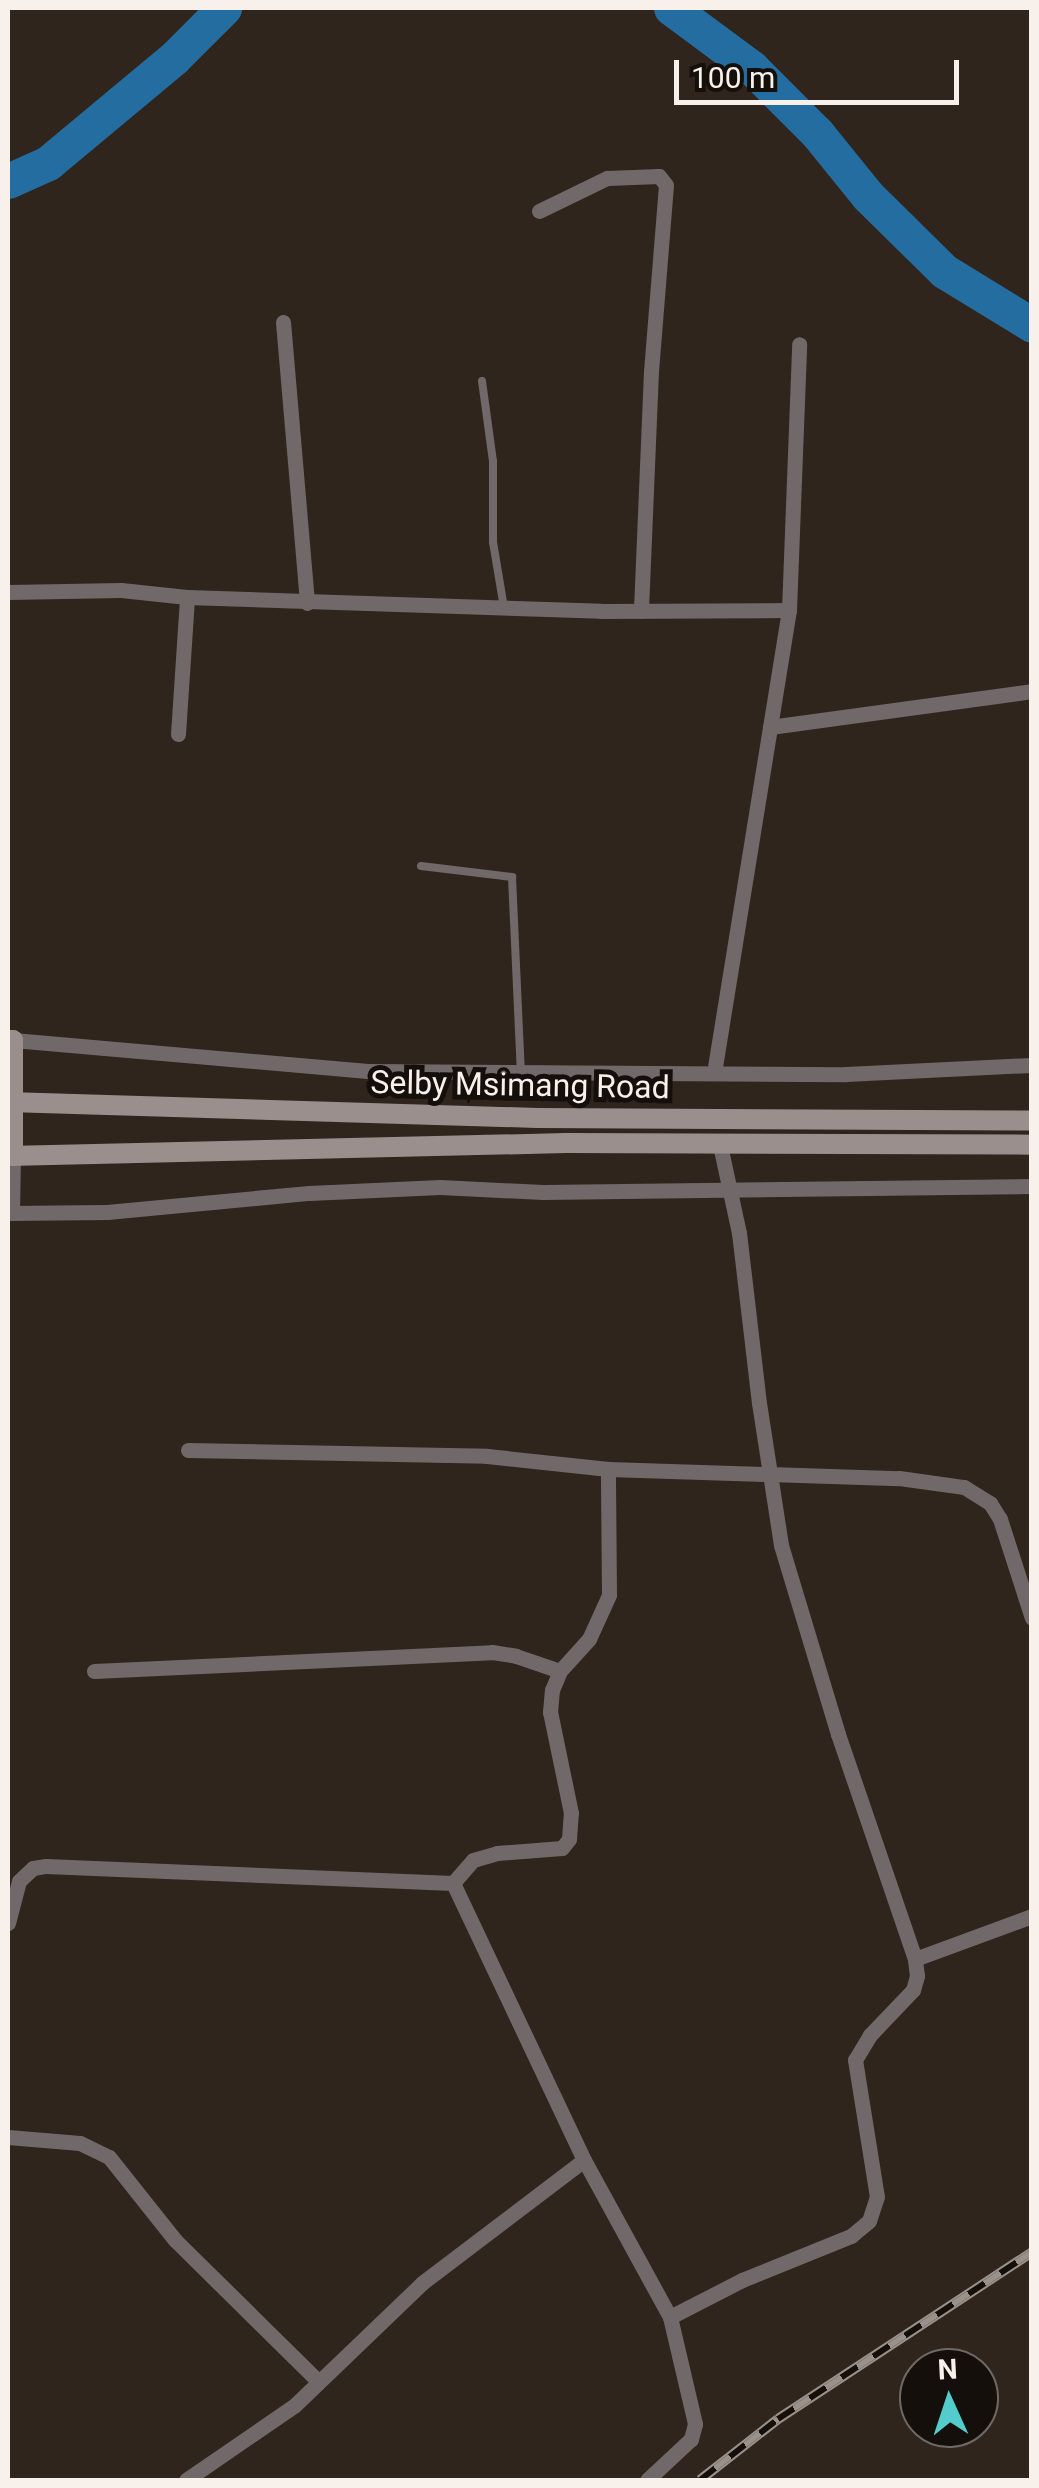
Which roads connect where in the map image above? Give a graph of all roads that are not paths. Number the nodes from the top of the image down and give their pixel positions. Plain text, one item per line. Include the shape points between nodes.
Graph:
1 (538, 211) dead end
2 (283, 322) dead end
3 (799, 344) dead end
4 (482, 381) dead end
5 (8, 592) edge
6 (187, 598) junction
7 (307, 602) junction
8 (504, 608) junction
9 (789, 610) junction
10 (641, 611) junction
11 (1032, 691) edge
12 (770, 727) junction
13 (178, 734) dead end
14 (420, 866) dead end
15 (10, 1040) edge
16 (1032, 1065) edge
17 (521, 1072) junction
18 (714, 1073) junction
19 (11, 1102) edge
20 (1032, 1121) edge
21 (720, 1145) junction
22 (1032, 1145) edge
23 (10, 1156) edge
24 (1032, 1186) edge
25 (731, 1188) junction
26 (10, 1213) edge
27 (188, 1450) dead end
28 (608, 1469) junction
29 (768, 1472) junction
30 (1032, 1618) edge
31 (94, 1671) dead end
32 (560, 1671) junction
33 (454, 1883) junction
34 (1032, 1916) edge
35 (8, 1923) edge
36 (916, 1959) junction
37 (8, 2137) edge
38 (584, 2160) junction
39 (670, 2317) junction
40 (320, 2382) junction
41 (186, 2480) edge
42 (647, 2480) edge

1 - 10 street via 607,178 659,176 666,185
2 - 7 street
3 - 9 street
4 - 8 lane
5 - 6 street via 120,590
6 - 7 street
6 - 13 street
7 - 8 street
8 - 10 street
9 - 10 street
9 - 12 street
11 - 12 street
12 - 18 street
14 - 17 lane via 512,877
15 - 17 street via 368,1070
15 - 19 main road
16 - 18 street
17 - 18 street
19 - 20 main road, Selby Msimang Road via 537,1118
19 - 23 main road
21 - 22 main road, Selby Msimang Road
21 - 23 main road, Selby Msimang Road
21 - 25 street
23 - 26 street
24 - 25 street
25 - 26 street via 440,1188
25 - 29 street
27 - 28 street via 488,1456
28 - 29 street
28 - 32 street via 609,1595 588,1640
29 - 30 street via 946,1482 974,1492 1000,1519
29 - 36 street via 793,1588
31 - 32 street via 492,1652
32 - 33 street via 550,1712 571,1813 566,1845 482,1856 464,1865
33 - 35 street via 46,1866 19,1881
33 - 38 street
34 - 36 street
36 - 39 street via 913,1990 870,2034 855,2060 877,2197 869,2221 851,2236
37 - 40 street via 80,2143 108,2157 176,2240
38 - 39 street
38 - 40 street via 434,2273
39 - 42 street via 695,2424 691,2439
40 - 41 street

